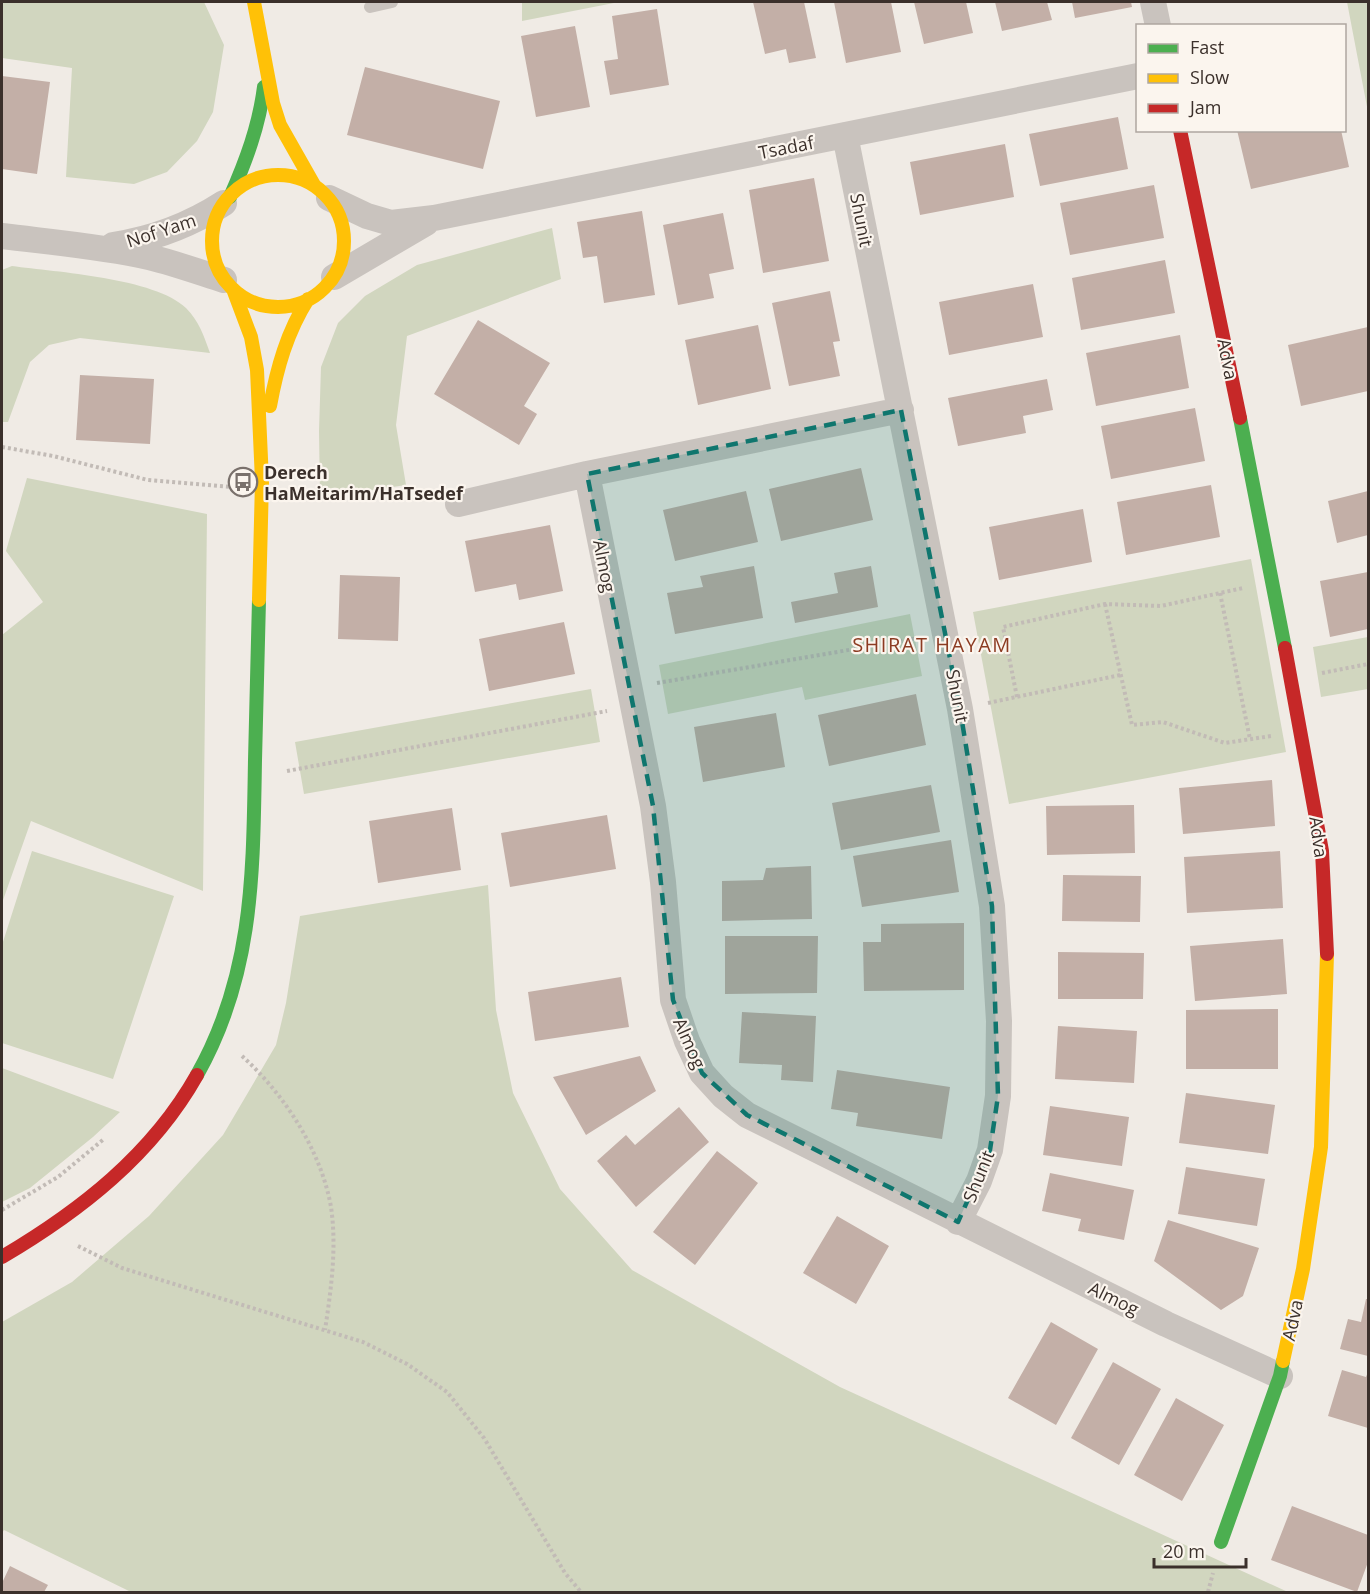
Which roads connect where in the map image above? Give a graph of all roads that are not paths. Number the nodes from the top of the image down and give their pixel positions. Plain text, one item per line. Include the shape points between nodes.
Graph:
1 (254, 2) edge
2 (392, 2) edge
3 (1153, 2) edge
4 (370, 8) dead end
5 (1158, 24) edge
6 (266, 64) junction
7 (1136, 75) edge
8 (1180, 132) edge
9 (845, 135) junction
10 (321, 191) junction
11 (227, 200) junction
12 (434, 218) junction
13 (2, 236) edge
14 (95, 247) junction
15 (334, 277) junction
16 (229, 284) junction
17 (308, 299) junction
18 (901, 410) junction
19 (262, 461) junction
20 (587, 474) junction
21 (458, 504) dead end
22 (958, 1222) junction
23 (2, 1257) edge
24 (1280, 1377) junction
25 (1221, 1542) dead end

1 - 6 street
2 - 4 lane
3 - 5 street
6 - 10 street via 280,125
6 - 11 street via 262,111 255,137
7 - 9 street, Tsadaf
8 - 24 street, Adva via 1292,678 1322,851 1327,950 1321,1148 1303,1269
9 - 12 street, Tsadaf
9 - 18 street, Shunit
10 - 11 street via 296,177 277,175 257,178
10 - 12 street, Tsadaf via 367,216 392,223
10 - 15 street via 339,215 344,233 343,256
11 - 14 street, Nof Yam via 200,219 149,238
11 - 16 street via 215,222 212,242 216,262
12 - 15 street, Tsadaf
13 - 14 street, Nof Yam
14 - 16 street, Nof Yam via 178,264
15 - 17 street
16 - 17 street via 255,303 275,307
16 - 19 street via 253,347
17 - 19 street via 295,318 275,378
18 - 20 street
18 - 22 street, Shunit via 960,709 993,906 998,1096 990,1150
19 - 23 street via 253,857 244,947 231,995 202,1066 157,1132 104,1187 47,1231
20 - 21 street
20 - 22 street, Almog via 652,806 673,1000 702,1073 747,1115
22 - 24 street, Almog
24 - 25 street, Adva

